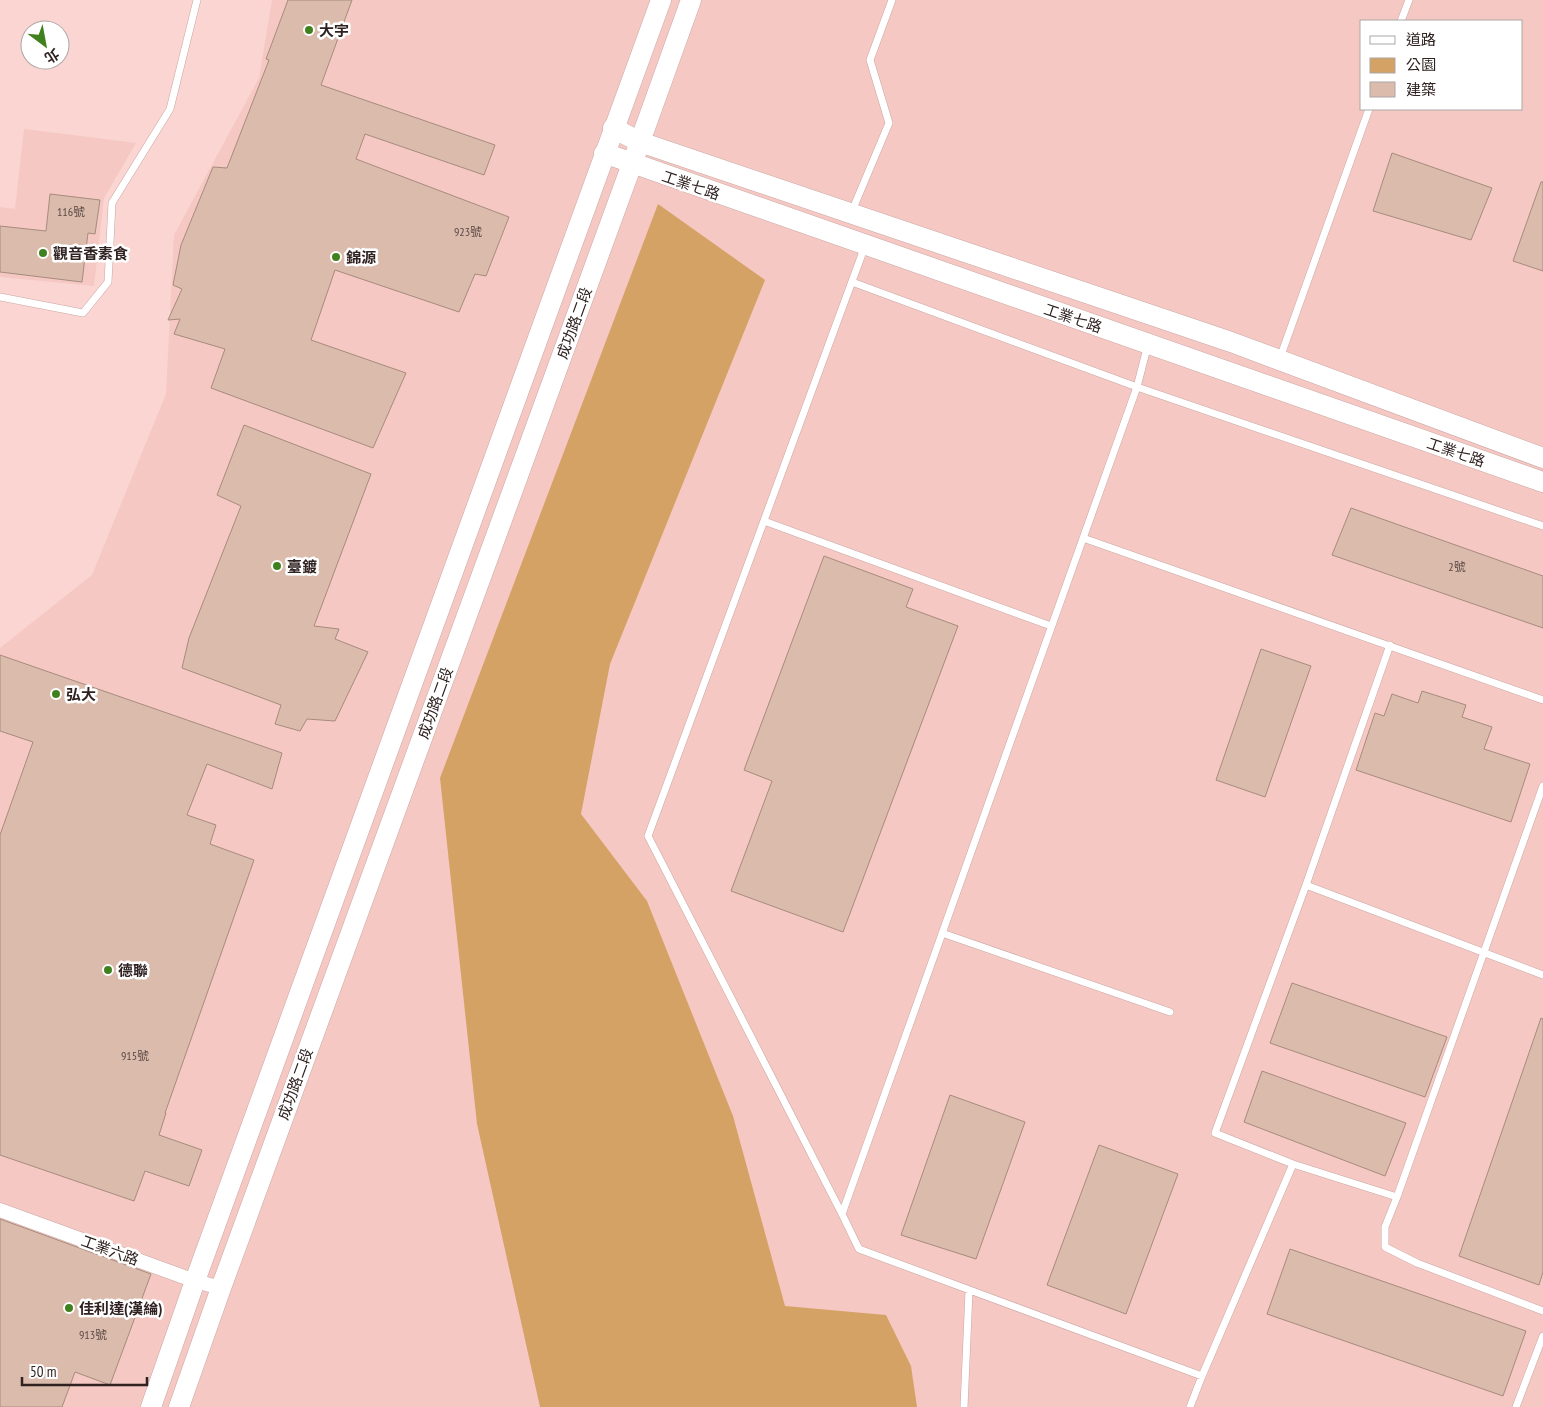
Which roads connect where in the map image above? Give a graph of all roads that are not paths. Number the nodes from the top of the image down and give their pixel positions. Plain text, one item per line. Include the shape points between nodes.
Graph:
1 (197, 0) edge
2 (661, 0) edge
3 (691, 0) edge
4 (892, 0) edge
5 (1409, 0) edge
6 (1401, 20) edge
7 (1369, 110) edge
8 (613, 128) junction
9 (640, 142) junction
10 (604, 154) junction
11 (632, 164) junction
12 (851, 214) junction
13 (866, 246) junction
14 (852, 282) junction
15 (0, 297) edge
16 (1148, 344) junction
17 (1279, 360) junction
18 (1137, 387) junction
19 (1543, 458) edge
20 (1543, 482) edge
21 (764, 521) junction
22 (1543, 526) edge
23 (1083, 538) junction
24 (1052, 626) junction
25 (1390, 645) junction
26 (1543, 700) edge
27 (1543, 786) edge
28 (1306, 885) junction
29 (942, 933) junction
30 (1483, 953) junction
31 (1543, 975) edge
32 (1170, 1012) dead end
33 (1293, 1164) junction
34 (1397, 1197) junction
35 (0, 1210) edge
36 (842, 1214) junction
37 (195, 1281) junction
38 (221, 1288) junction
39 (969, 1291) junction
40 (1543, 1311) edge
41 (1543, 1336) edge
42 (1202, 1376) junction
43 (150, 1407) edge
44 (179, 1407) edge
45 (964, 1407) edge
46 (1190, 1407) edge
47 (1516, 1407) edge

1 - 15 lane via 170,109 112,204 108,282 83,313
2 - 8 street, 成功路二段
3 - 9 street, 成功路二段
4 - 12 lane via 870,60 889,123
5 - 6 lane
7 - 17 lane
8 - 9 street, 工業七路
8 - 10 street, 成功路二段
9 - 11 street, 成功路二段
9 - 12 street, 工業七路
10 - 11 street, 工業七路
10 - 37 street, 成功路二段
11 - 13 street, 工業七路
11 - 38 street, 成功路二段
12 - 17 street, 工業七路
13 - 14 lane
13 - 16 street, 工業七路
14 - 18 lane
14 - 21 lane
16 - 18 lane
16 - 20 street, 工業七路
17 - 19 street, 工業七路
18 - 22 lane
18 - 23 lane
21 - 24 lane
21 - 36 lane via 648,836
23 - 24 lane
23 - 25 lane
24 - 29 lane
25 - 26 lane
25 - 28 lane
27 - 30 lane
28 - 30 lane
28 - 33 lane via 1215,1133
29 - 32 lane
29 - 36 lane
30 - 31 lane
30 - 34 lane
33 - 34 lane
33 - 42 lane
34 - 40 lane via 1385,1227 1385,1247
35 - 37 street, 工業六路
36 - 39 lane via 859,1250
37 - 38 street, 工業六路
37 - 43 street, 成功路二段
38 - 44 street, 成功路二段
39 - 42 lane
39 - 45 lane
41 - 47 lane
42 - 46 lane

